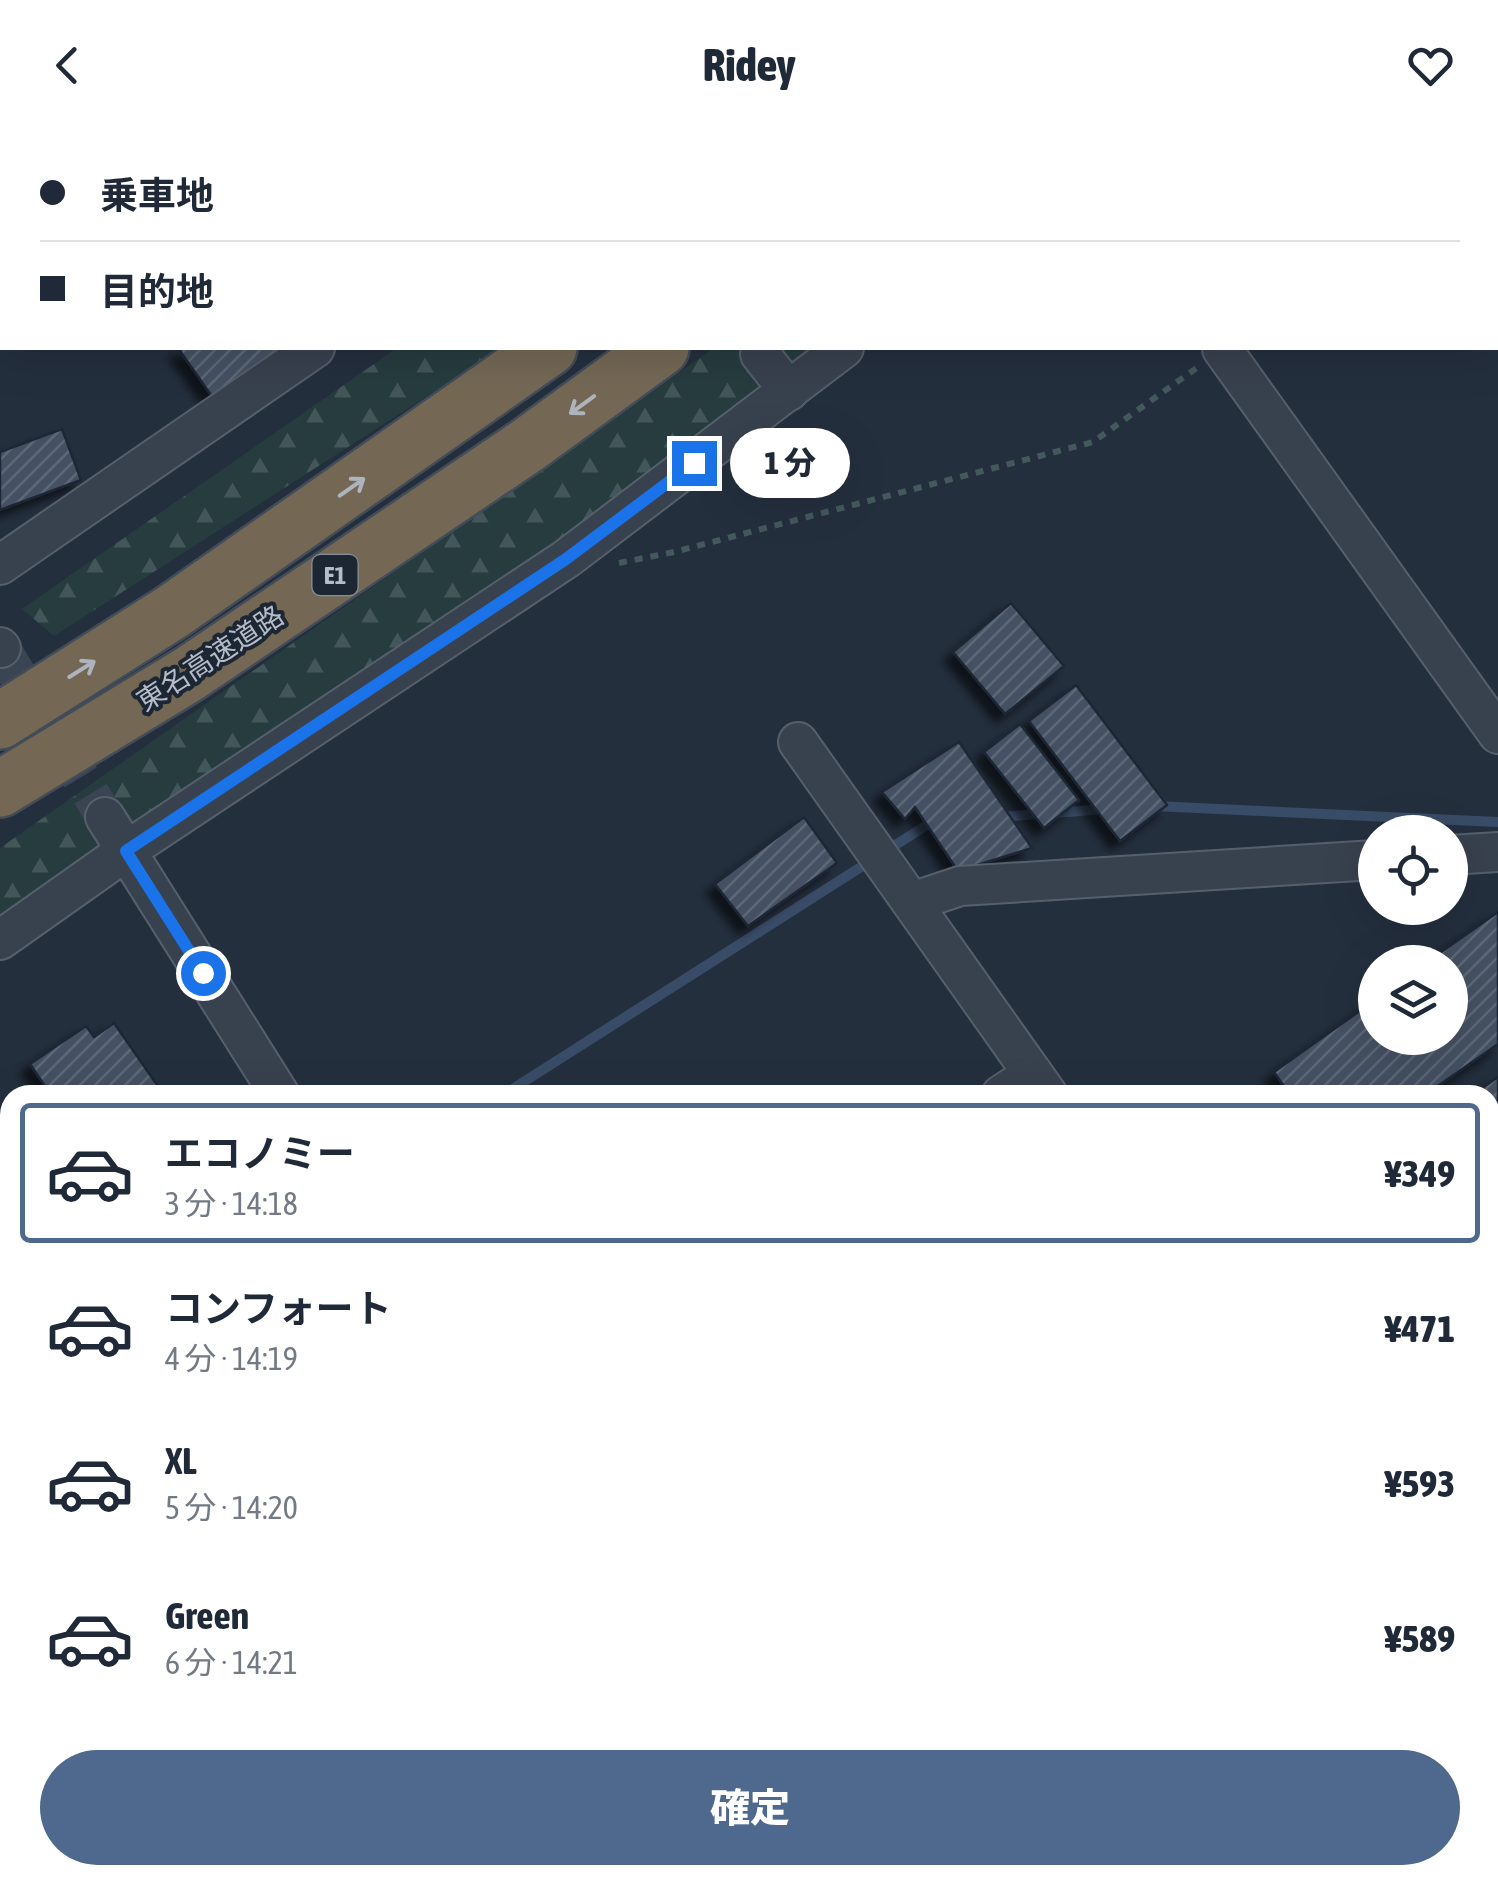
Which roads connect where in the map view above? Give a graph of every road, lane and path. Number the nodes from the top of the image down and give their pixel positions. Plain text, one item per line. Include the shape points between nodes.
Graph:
1 (312, 350) edge
2 (546, 350) edge
3 (658, 350) edge
4 (841, 350) edge
5 (1222, 350) edge
6 (760, 354) dead end
7 (789, 390) junction
8 (566, 559) junction
9 (0, 565) edge
10 (189, 674) junction
11 (0, 721) edge
12 (1498, 734) edge
13 (798, 742) dead end
14 (0, 788) edge
15 (106, 817) tunnel mouth
16 (0, 828) edge
17 (126, 851) junction
18 (1498, 852) edge
19 (1468, 854) edge
20 (1358, 861) edge
21 (912, 902) junction
22 (0, 940) edge
23 (1041, 1084) edge
24 (274, 1085) edge

1 - 9 street
11 -> 2 highway, E1 via 172,612
3 -> 10 highway, 東名高速道路 / E1
4 - 7 street
5 - 8 path via 1093,442 674,552 589,570
5 - 12 street
6 - 7 street
7 - 8 street
8 - 17 street
10 - 14 highway, 東名高速道路 / E1
10 - 16 highway via 51,793
13 - 21 street
15 - 17 street
17 - 22 street
17 - 24 street
18 - 19 street
20 - 21 street via 960,886
21 - 23 street

